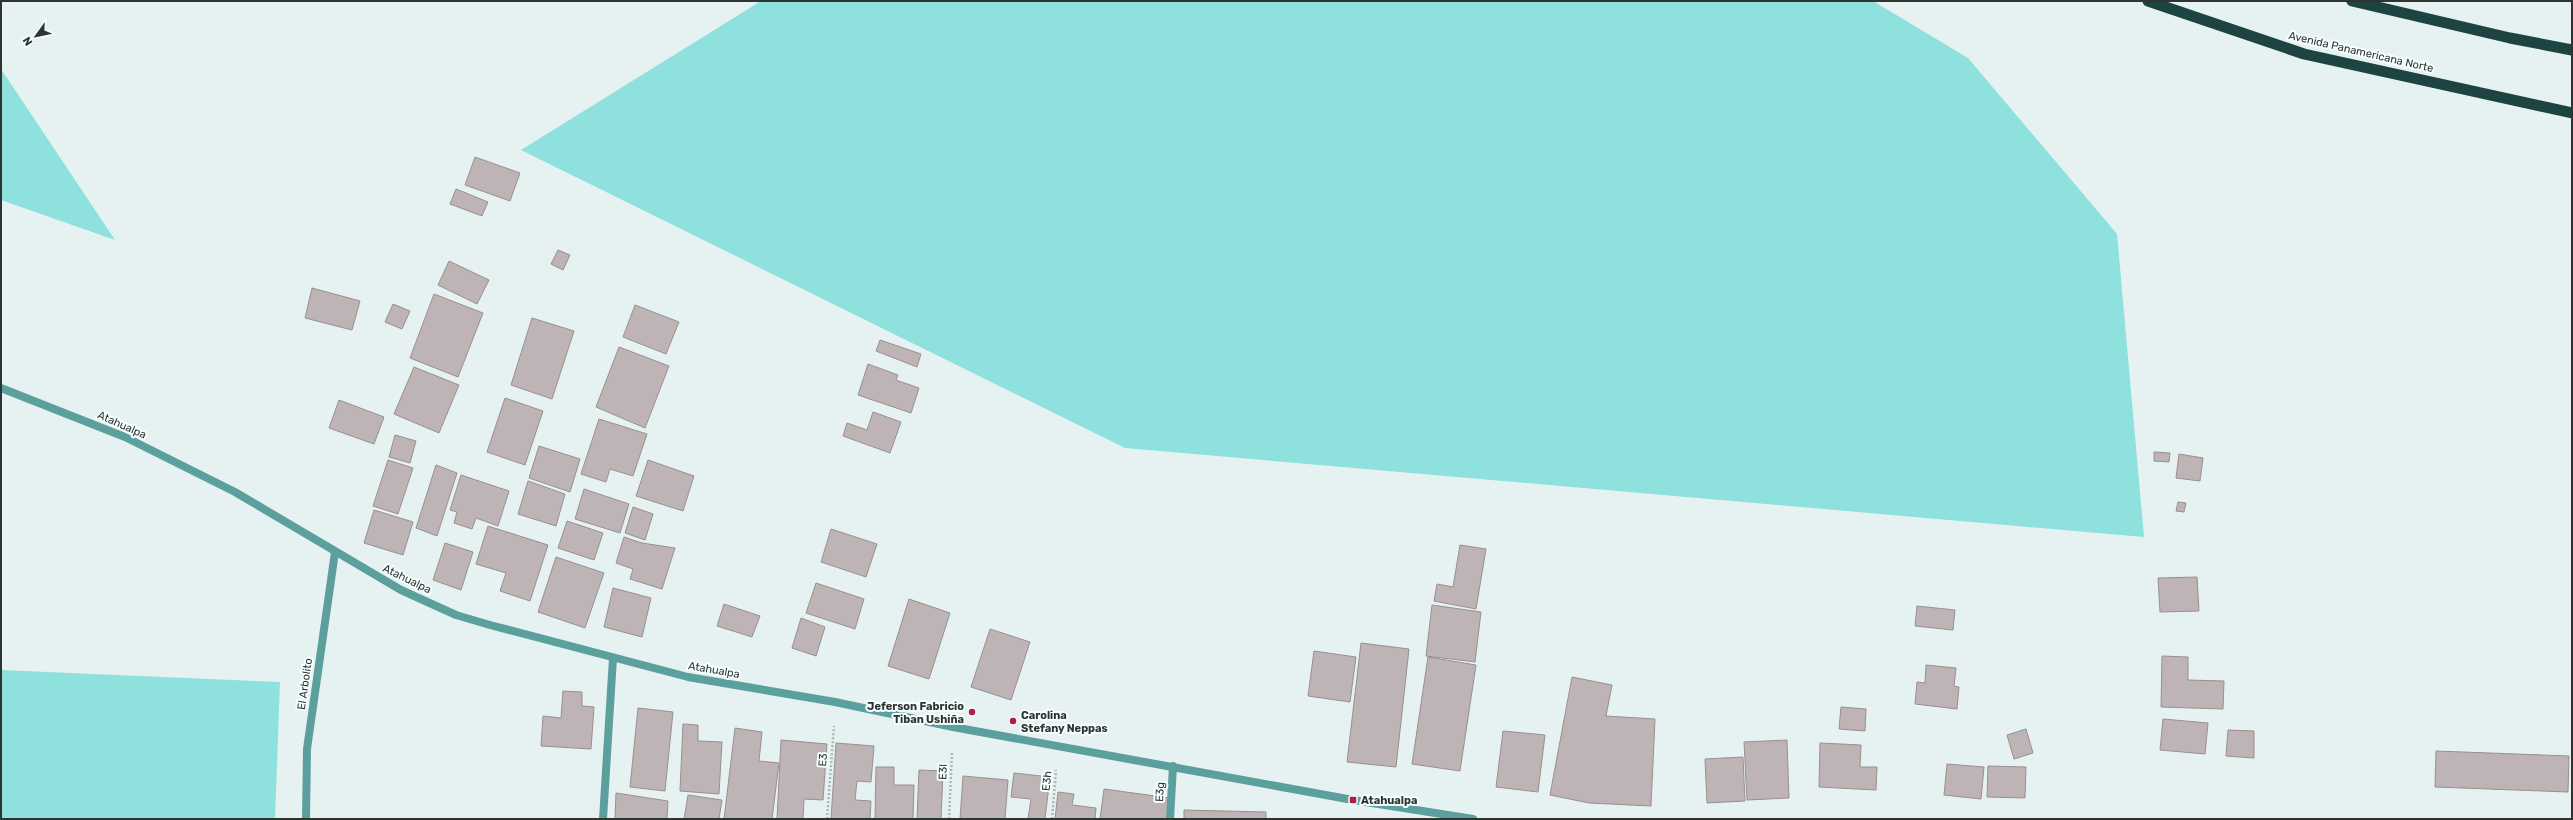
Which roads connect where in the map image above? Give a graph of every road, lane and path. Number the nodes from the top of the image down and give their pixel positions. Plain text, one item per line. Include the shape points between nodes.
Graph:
1 (2148, 1) edge
2 (2352, 1) edge
3 (2572, 50) edge
4 (2572, 113) edge
5 (1, 388) edge
6 (335, 552) junction
7 (613, 658) junction
8 (835, 702) junction
9 (953, 727) junction
10 (1058, 745) junction
11 (1172, 766) junction
12 (306, 819) edge
13 (603, 819) edge
14 (827, 819) edge
15 (949, 819) edge
16 (1052, 819) edge
17 (1170, 819) edge
18 (1473, 819) edge

1 - 4 highway, Avenida Panamericana Norte via 2304,54
2 - 3 highway
5 - 6 street, Atahualpa via 145,448 235,492
6 - 7 street, Atahualpa via 401,590 456,615
6 - 12 street, El Arbolito via 307,749
7 - 8 street, Atahualpa via 688,677
7 - 13 street
8 - 9 street, Atahualpa
8 - 14 path, E3
9 - 10 street, Atahualpa
9 - 15 path, E3l
10 - 11 street, Atahualpa
10 - 16 path, E3h
11 - 17 street, E3g
11 - 18 street, Atahualpa via 1353,800

